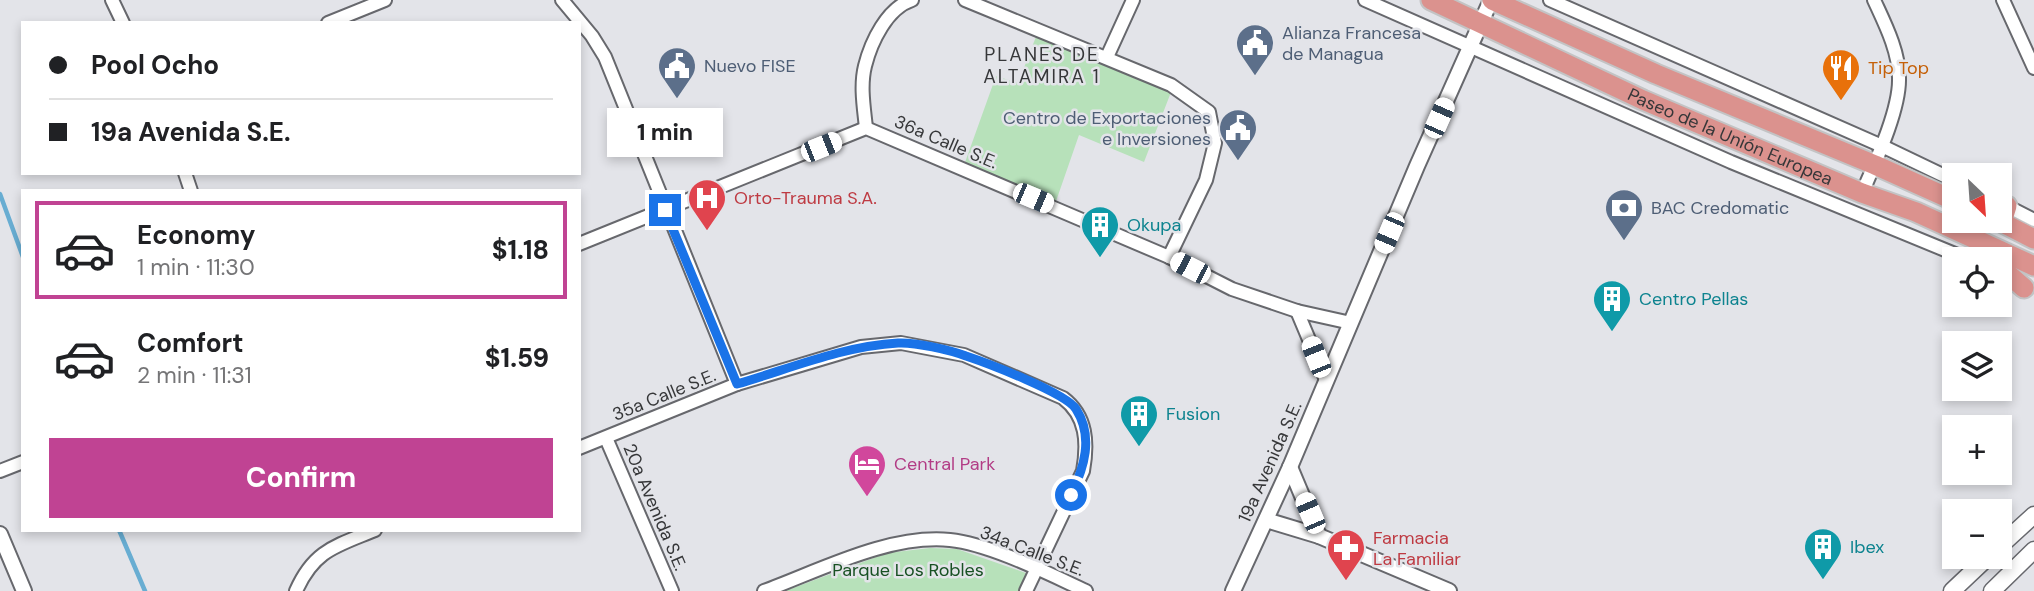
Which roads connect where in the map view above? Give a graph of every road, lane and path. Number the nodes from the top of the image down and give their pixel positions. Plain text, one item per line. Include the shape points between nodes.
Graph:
1 (112, 0) edge
2 (385, 0) edge
3 (562, 0) edge
4 (912, 0) edge
5 (965, 0) edge
6 (1133, 0) edge
7 (1365, 0) edge
8 (1431, 0) edge
9 (1491, 0) edge
10 (1550, 0) edge
11 (1874, 0) edge
12 (2003, 0) edge
13 (122, 21) edge
14 (333, 21) edge
15 (580, 21) edge
16 (1482, 22) junction
17 (581, 23) edge
18 (1471, 46) junction
19 (1107, 57) junction
20 (2034, 68) edge
21 (866, 128) junction
22 (1882, 146) junction
23 (1875, 165) junction
24 (1942, 175) edge
25 (1862, 192) junction
26 (1942, 195) edge
27 (665, 210) junction
28 (1916, 212) junction
29 (2012, 215) edge
30 (2034, 220) edge
31 (2012, 221) edge
32 (2034, 239) edge
33 (581, 243) edge
34 (1971, 247) edge
35 (1942, 249) edge
36 (1169, 257) junction
37 (2034, 266) edge
38 (2012, 277) edge
39 (2012, 282) edge
40 (2029, 291) edge
41 (1297, 311) junction
42 (1351, 323) junction
43 (1326, 380) junction
44 (737, 384) junction
45 (606, 438) junction
46 (581, 448) edge
47 (21, 463) edge
48 (1290, 467) junction
49 (0, 471) edge
50 (2034, 515) edge
51 (1266, 520) junction
52 (370, 532) edge
53 (0, 534) edge
54 (2012, 535) edge
55 (1319, 536) junction
56 (2034, 550) edge
57 (1036, 569) junction
58 (1975, 569) edge
59 (24, 591) edge
60 (296, 591) edge
61 (672, 591) edge
62 (764, 591) edge
63 (1026, 591) edge
64 (1086, 591) edge
65 (1233, 591) edge
66 (1449, 591) edge
67 (1952, 591) edge
68 (1992, 591) edge

1 - 13 street
2 - 14 street
3 - 15 street
4 - 21 street via 884,20 865,66
5 - 19 street
6 - 19 street
7 - 18 street
8 - 16 highway, Paseo de la Unión Europea
9 - 16 street, 19a Avenida S.E.
9 - 23 highway, Paseo de la Unión Europea
10 - 22 street
11 - 22 street via 1891,39 1899,78 1898,98
12 - 20 street
16 - 18 street, 19a Avenida S.E.
16 - 25 highway, Paseo de la Unión Europea via 1643,100
17 - 27 street via 605,57
18 - 35 street via 1731,162
18 - 42 street, 19a Avenida S.E.
19 - 36 street via 1171,85 1209,112 1215,143 1206,180
21 - 27 street, 36a Calle S.E.
21 - 36 street, 36a Calle S.E.
22 - 23 street
22 - 24 street
23 - 25 street
23 - 26 highway, Paseo de la Unión Europea
25 - 28 highway, Paseo de la Unión Europea
27 - 33 street, 36a Calle S.E.
27 - 44 street
28 - 34 highway
28 - 37 highway, Paseo de la Unión Europea
29 - 30 street
31 - 32 highway
36 - 41 street, 36a Calle S.E. via 1232,289
38 - 40 highway
39 - 40 street
41 - 42 street, 36a Calle S.E.
41 - 43 street
42 - 43 street, 19a Avenida S.E.
43 - 48 street, 19a Avenida S.E.
44 - 45 street, 35a Calle S.E.
44 - 57 street, 35a Calle S.E. via 860,347 901,343 964,355 1063,398 1076,407 1086,437 1086,454 1083,471
45 - 46 street, 35a Calle S.E.
45 - 61 street, 20a Avenida S.E.
47 - 49 street
48 - 51 street, 19a Avenida S.E.
48 - 55 street
50 - 54 main road
51 - 55 street
51 - 65 street, 19a Avenida S.E.
52 - 60 street via 326,550 308,568
53 - 59 street
55 - 66 street
56 - 68 main road
57 - 62 street, 34a Calle S.E. via 969,544 923,541 894,544
57 - 63 street, 35a Calle S.E.
57 - 64 street, 34a Calle S.E.
58 - 67 main road

